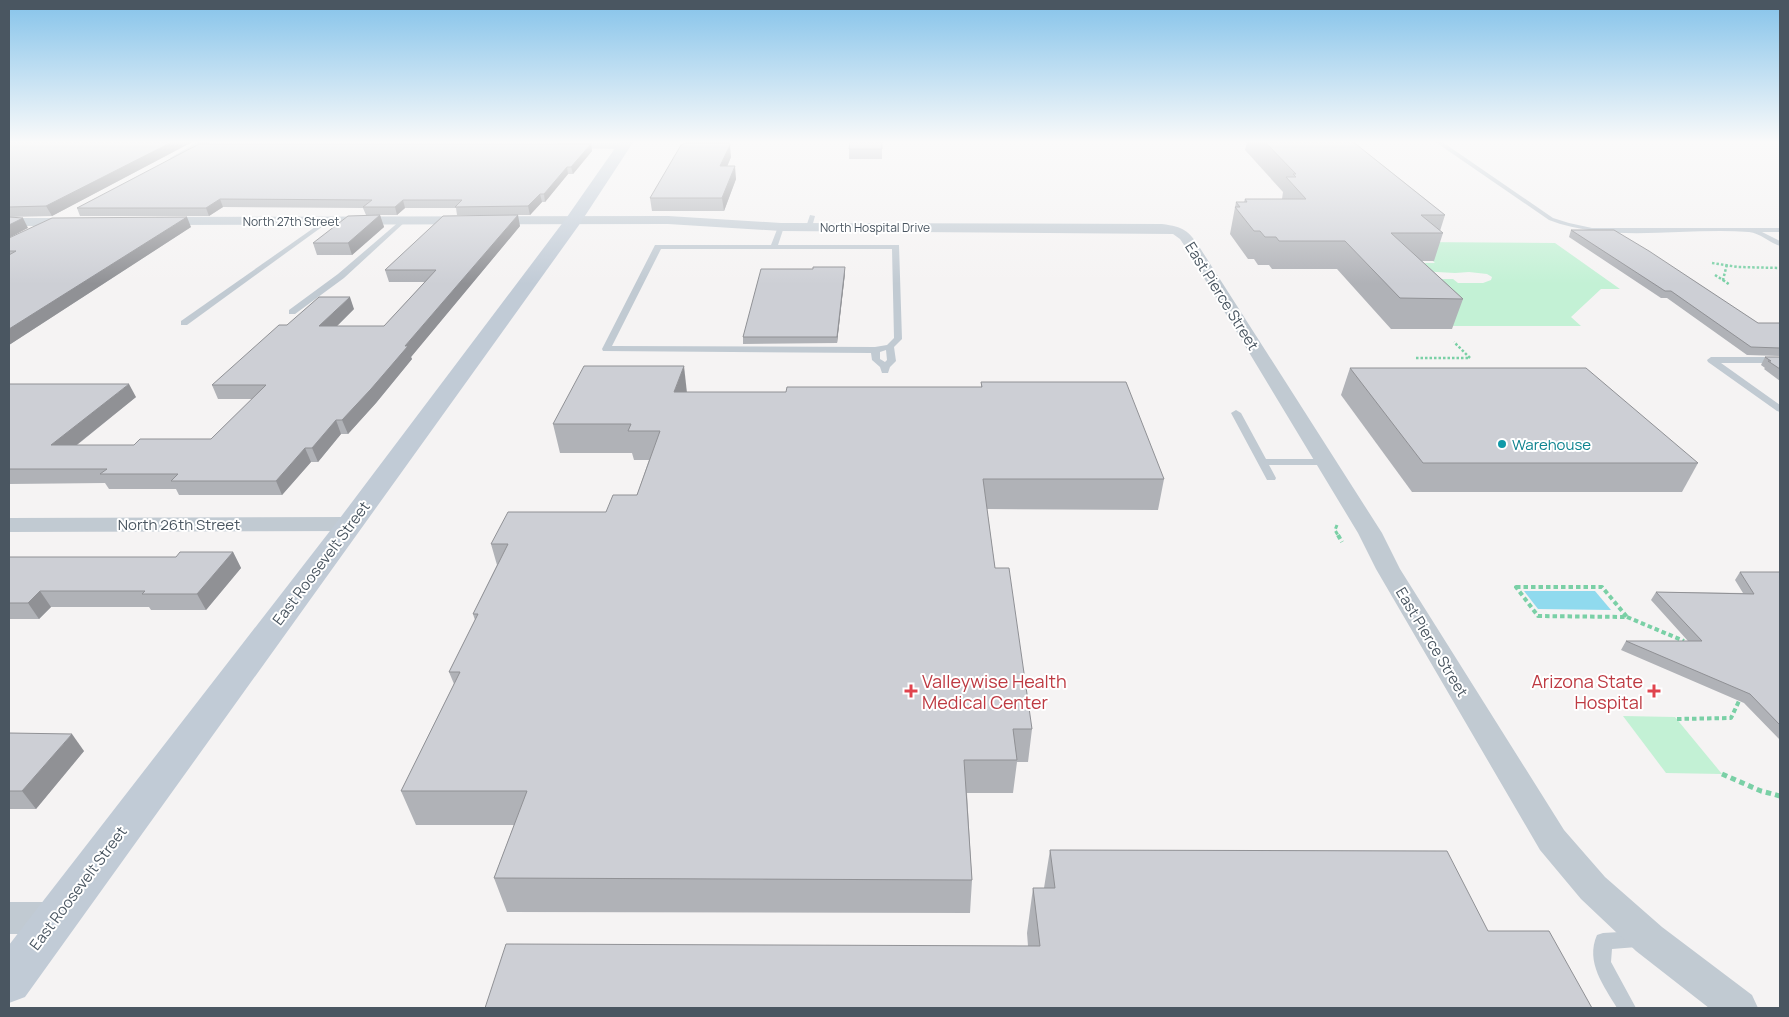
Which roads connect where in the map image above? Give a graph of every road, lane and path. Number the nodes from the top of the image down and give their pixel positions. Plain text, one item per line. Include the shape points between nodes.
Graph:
1 (595, 188) edge
2 (1506, 188) edge
3 (74, 212) dead end
4 (327, 221) junction
5 (403, 221) junction
6 (573, 221) junction
7 (9, 222) edge
8 (54, 222) junction
9 (92, 222) edge
10 (141, 222) edge
11 (781, 227) junction
12 (1177, 230) joint
13 (1754, 230) junction
14 (1780, 230) edge
15 (33, 233) edge
16 (1780, 244) edge
17 (774, 247) junction
18 (1712, 264) dead end
19 (1727, 264) junction
20 (1780, 268) edge
21 (1715, 276) dead end
22 (1723, 280) junction
23 (1730, 285) dead end
24 (292, 312) dead end
25 (184, 324) dead end
26 (1454, 342) dead end
27 (890, 347) junction
28 (875, 350) junction
29 (1416, 358) dead end
30 (1780, 360) edge
31 (1780, 409) edge
32 (1236, 413) dead end
33 (1262, 462) junction
34 (1326, 462) junction
35 (1271, 478) dead end
36 (350, 524) junction
37 (9, 525) edge
38 (1627, 616) junction
39 (1684, 641) edge
40 (1739, 701) dead end
41 (1677, 719) dead end
42 (1722, 774) dead end
43 (1780, 796) edge
44 (9, 918) edge
45 (56, 918) junction
46 (1649, 939) junction
47 (9, 981) edge
48 (1626, 1008) edge
49 (1739, 1008) edge

1 - 6 street, East Roosevelt Street
2 - 13 lane via 1551,219 1580,228 1603,231
3 - 8 street
4 - 5 street, North 27th Street
4 - 10 street, North 27th Street
4 - 25 lane
5 - 6 street, North 27th Street
5 - 24 lane via 341,276
6 - 11 street, North Hospital Drive via 668,220
6 - 36 street, East Roosevelt Street
7 - 8 street
8 - 9 street
8 - 15 street
11 - 12 street, North Hospital Drive via 810,222
11 - 17 lane
12 - 34 street, East Pierce Street via 1189,242
13 - 14 lane
13 - 16 lane
17 - 27 lane via 896,247 898,339
17 - 28 lane via 658,247 606,350
18 - 19 path
19 - 20 path
19 - 22 path
21 - 22 path
22 - 23 path
26 - 29 path via 1470,358
27 - 28 lane
27 - 28 lane via 892,361 885,369 876,360
30 - 31 lane via 1711,360
32 - 33 lane
33 - 34 lane
33 - 35 lane
34 - 46 street, East Pierce Street via 1552,840 1592,888
36 - 37 street, North 26th Street
36 - 45 street, East Roosevelt Street
38 - 38 path via 1602,587 1516,587 1538,616
38 - 39 path
40 - 41 path via 1731,718
42 - 43 path
44 - 45 street
45 - 47 street, East Roosevelt Street
46 - 48 lane via 1603,940 1602,963
46 - 49 street, East Pierce Street

